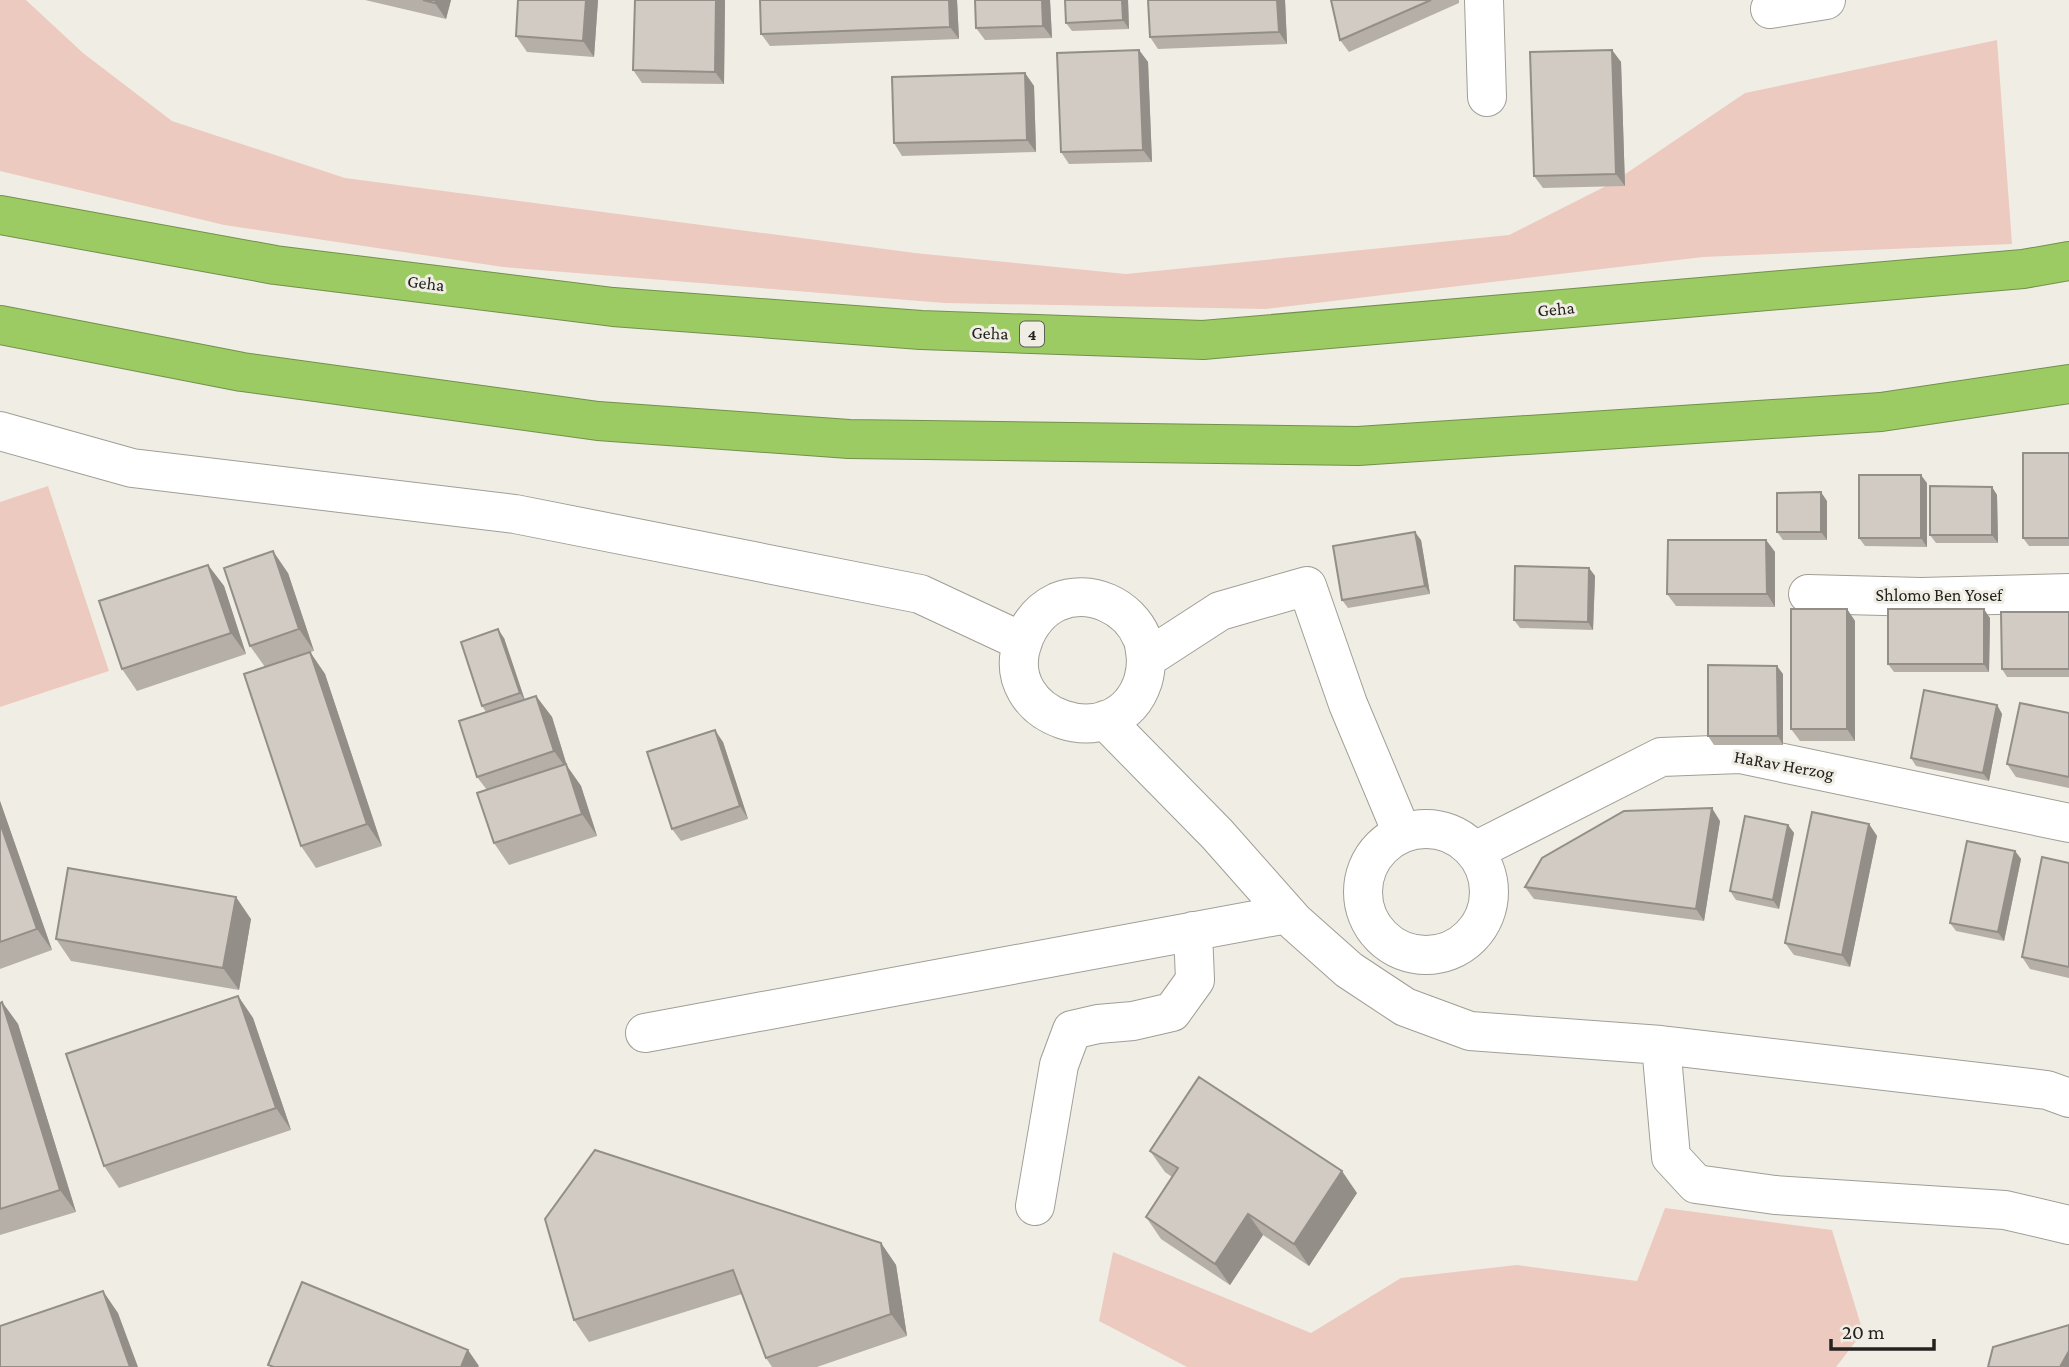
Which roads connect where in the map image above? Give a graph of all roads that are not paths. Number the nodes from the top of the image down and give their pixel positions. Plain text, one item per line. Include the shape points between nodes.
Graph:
1 (1484, 0) edge
2 (1825, 0) edge
3 (1770, 9) dead end
4 (1487, 97) dead end
5 (0, 215) edge
6 (2069, 234) edge
7 (2069, 261) edge
8 (2023, 269) junction
9 (0, 325) edge
10 (2069, 384) edge
11 (0, 431) edge
12 (2069, 593) edge
13 (1808, 594) dead end
14 (1023, 642) junction
15 (1146, 659) junction
16 (1105, 720) junction
17 (2069, 822) edge
18 (1402, 833) junction
19 (1475, 851) junction
20 (1287, 914) junction
21 (1194, 931) junction
22 (645, 1033) dead end
23 (1661, 1045) junction
24 (2069, 1098) edge
25 (1035, 1206) dead end
26 (2069, 1225) edge

1 - 4 street
2 - 3 street
5 - 8 highway, Geha / 4 via 275,265 613,307 921,330 1203,340
6 - 8 highway
7 - 8 highway, Geha / 4
9 - 10 highway via 242,372 584,419 849,439 1358,446 1881,412
11 - 14 street via 132,468 515,514 920,594
12 - 13 street, Shlomo Ben Yosef
14 - 15 street via 1041,612 1058,602 1098,599 1131,620
14 - 16 street via 1020,671 1040,708 1058,720 1078,724
15 - 16 street via 1134,699
15 - 18 street via 1220,611 1307,586 1348,704
16 - 20 street via 1217,834
17 - 19 street, HaRav Herzog via 1740,754 1661,757
18 - 19 street via 1421,828 1441,830
18 - 19 street via 1371,860 1363,881 1370,923 1401,951 1443,954 1462,945 1477,930 1487,911 1490,890
20 - 21 street
20 - 23 street via 1349,970 1405,1007 1470,1031
21 - 22 street
21 - 25 street via 1195,980 1172,1012 1072,1030 1059,1065
23 - 24 street via 2047,1090
23 - 26 street via 1671,1157 1696,1184 1775,1195 2005,1210

